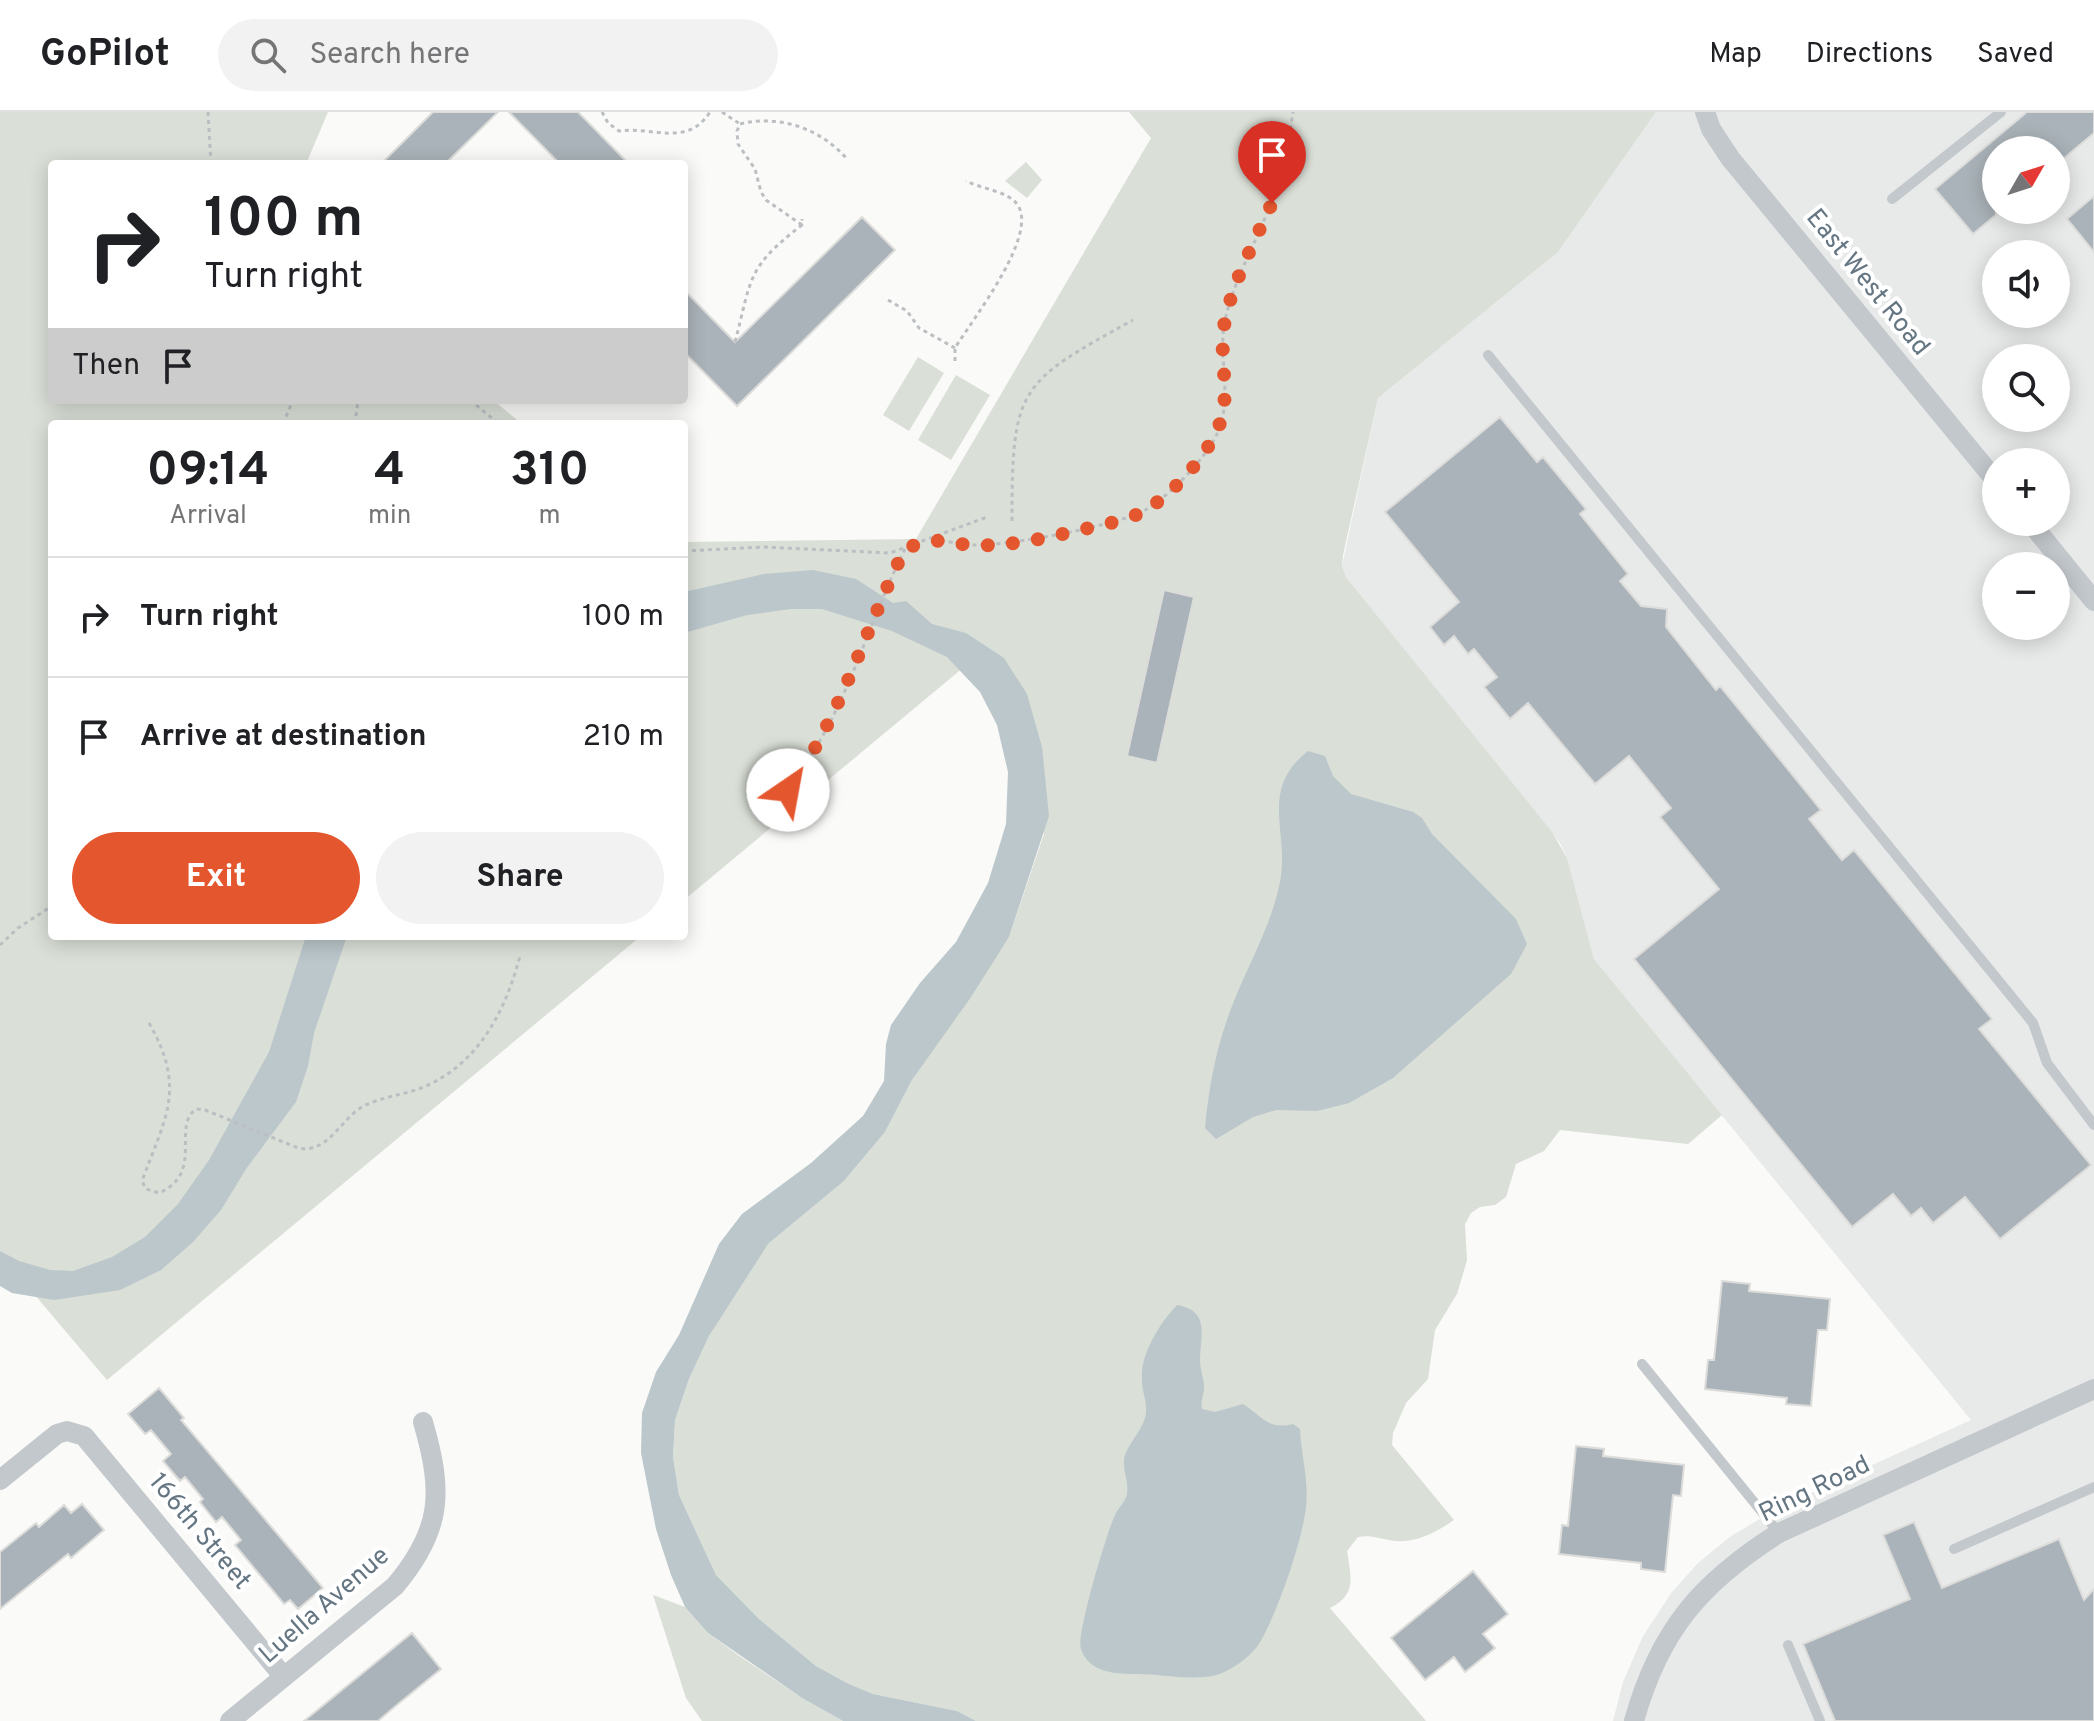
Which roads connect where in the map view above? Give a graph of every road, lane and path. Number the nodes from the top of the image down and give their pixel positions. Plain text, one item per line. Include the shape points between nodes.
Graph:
1 (208, 112) edge
2 (602, 112) edge
3 (710, 112) edge
4 (722, 112) edge
5 (1293, 112) edge
6 (1705, 112) edge
7 (2001, 112) edge
8 (740, 124) junction
9 (847, 159) dead end
10 (211, 160) edge
11 (966, 181) dead end
12 (1892, 199) dead end
13 (802, 219) dead end
14 (802, 225) junction
15 (888, 300) dead end
16 (1133, 320) dead end
17 (735, 342) dead end
18 (955, 348) junction
19 (1488, 355) dead end
20 (955, 361) dead end
21 (475, 404) edge
22 (494, 420) edge
23 (1982, 464) edge
24 (987, 517) dead end
25 (1012, 521) dead end
26 (2041, 536) edge
27 (933, 539) junction
28 (905, 549) junction
29 (688, 551) edge
30 (2094, 601) edge
31 (758, 816) dead end
32 (48, 909) edge
33 (0, 945) edge
34 (520, 956) dead end
35 (149, 1023) dead end
36 (2094, 1125) edge
37 (1642, 1364) dead end
38 (2094, 1389) edge
39 (423, 1422) dead end
40 (0, 1480) edge
41 (2094, 1487) edge
42 (1779, 1533) junction
43 (1954, 1549) dead end
44 (1788, 1645) dead end
45 (284, 1677) junction
46 (230, 1721) edge
47 (1634, 1721) edge
48 (1820, 1721) edge

1 - 10 path
2 - 3 path via 619,131 637,128 666,135 695,128
4 - 8 path
5 - 27 path via 1272,203 1225,320 1222,418 1205,453 1167,493 1133,516 1005,542 976,545
6 - 23 street, East West Road via 1730,158
7 - 12 lane
8 - 9 path via 795,125 822,137
8 - 14 path via 738,144 755,169 761,192
11 - 18 path via 1009,197 1020,208 1023,225 1011,259
13 - 14 path
14 - 17 path via 755,269
15 - 18 path via 907,311 919,328
16 - 25 path via 1052,367 1028,390 1015,431
18 - 20 path
19 - 36 lane via 2033,1023 2047,1063
21 - 22 path
24 - 27 path
26 - 30 street
27 - 28 path
28 - 29 path
28 - 31 path via 859,659 798,776
32 - 33 path
34 - 35 path via 494,1025 467,1057 428,1086 364,1106 311,1149 196,1109 188,1117 186,1164 174,1184 159,1193 146,1189 142,1181 159,1144 169,1100 165,1057
37 - 42 lane
38 - 42 street, Ring Road
39 - 45 street, Luella Avenue via 438,1489 427,1540 395,1586
40 - 45 street, 166th Street via 67,1431 92,1443
41 - 43 lane
42 - 47 street, Ring Road via 1701,1591 1670,1636
44 - 48 lane
45 - 46 street, Luella Avenue

